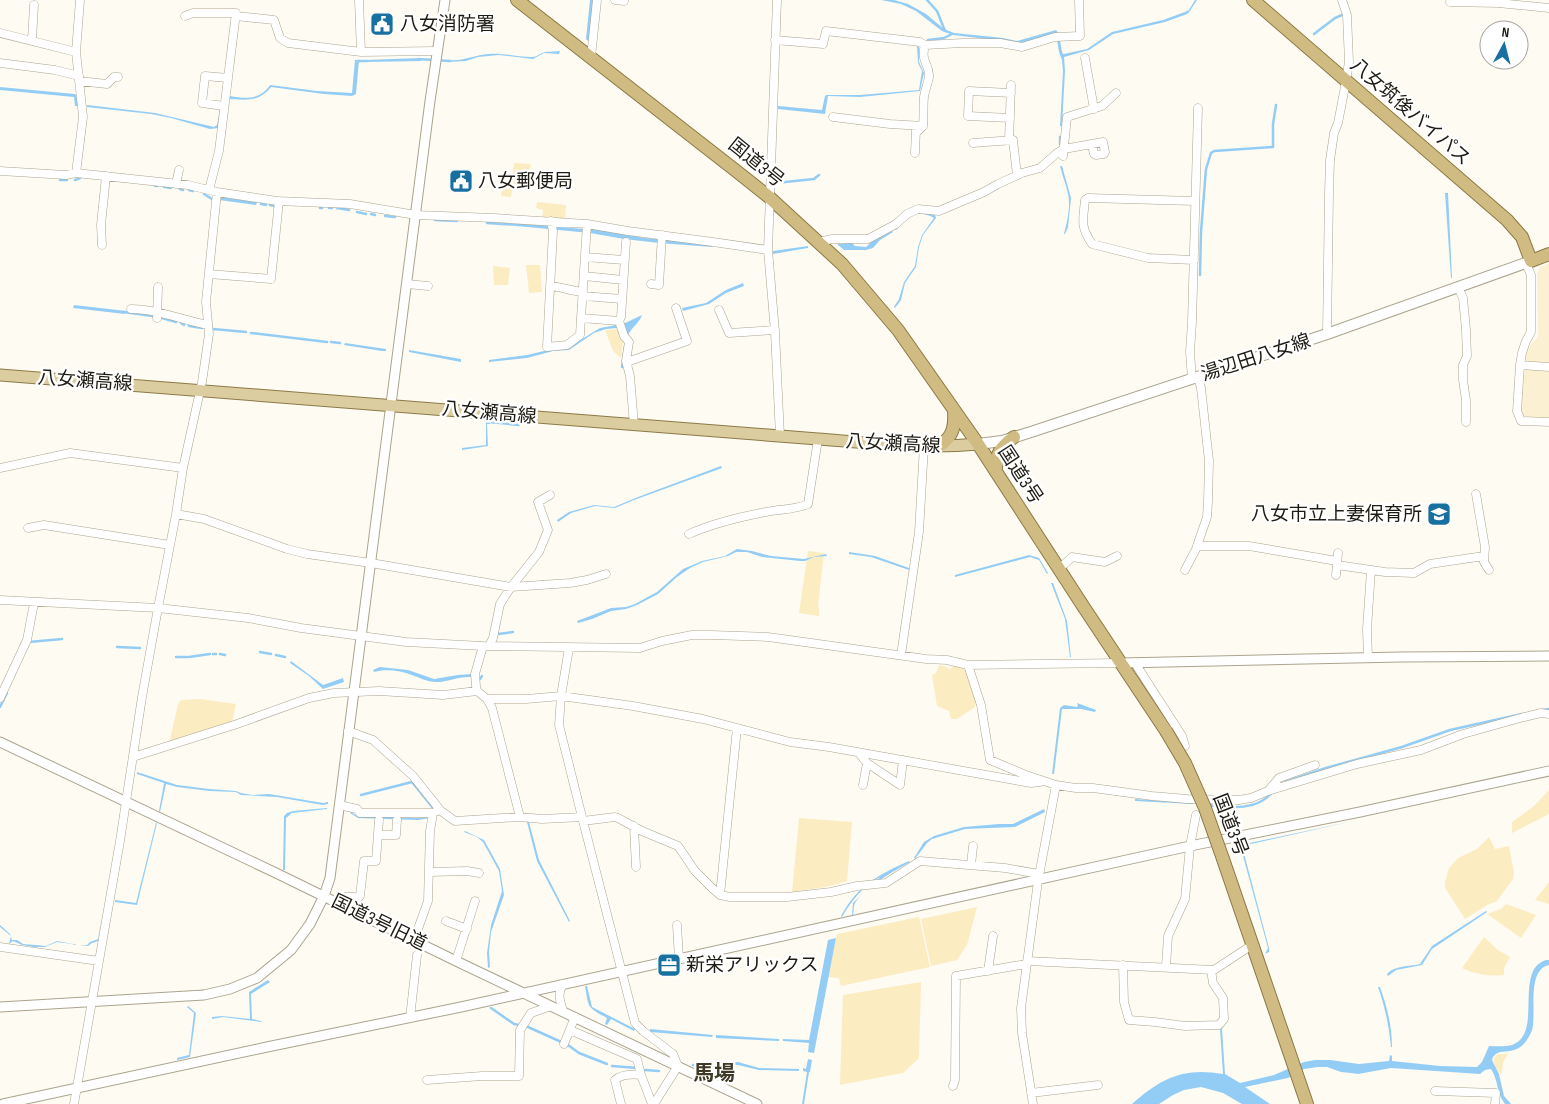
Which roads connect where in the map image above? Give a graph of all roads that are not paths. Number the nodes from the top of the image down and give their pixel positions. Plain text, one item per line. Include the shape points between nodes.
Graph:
1 (80, 0) edge
2 (359, 0) edge
3 (444, 0) edge
4 (517, 0) edge
5 (596, 0) edge
6 (615, 0) edge
7 (777, 0) edge
8 (1253, 0) edge
9 (1342, 0) edge
10 (624, 1) edge
11 (1080, 1) edge
12 (1450, 2) dead end
13 (34, 5) dead end
14 (1549, 8) edge
15 (185, 16) dead end
16 (236, 16) junction
17 (0, 33) edge
18 (32, 40) junction
19 (774, 40) junction
20 (925, 45) junction
21 (437, 51) junction
22 (76, 52) junction
23 (361, 52) junction
24 (9, 54) dead end
25 (591, 57) junction
26 (1085, 58) dead end
27 (4, 64) edge
28 (118, 77) dead end
29 (228, 78) junction
30 (79, 79) junction
31 (1346, 82) junction
32 (1116, 93) dead end
33 (224, 106) junction
34 (1198, 108) dead end
35 (1094, 109) junction
36 (833, 117) dead end
37 (1010, 118) junction
38 (920, 125) junction
39 (1009, 140) junction
40 (973, 143) dead end
41 (1092, 144) dead end
42 (1064, 152) junction
43 (915, 153) dead end
44 (179, 170) dead end
45 (0, 171) edge
46 (76, 173) junction
47 (1017, 175) junction
48 (106, 176) junction
49 (176, 184) junction
50 (209, 190) junction
51 (217, 192) junction
52 (769, 197) junction
53 (279, 201) junction
54 (1196, 201) junction
55 (416, 215) junction
56 (551, 222) junction
57 (587, 224) junction
58 (662, 236) junction
59 (626, 242) dead end
60 (818, 242) junction
61 (102, 245) dead end
62 (768, 250) junction
63 (1549, 254) edge
64 (585, 257) junction
65 (624, 260) junction
66 (1194, 260) junction
67 (1528, 262) junction
68 (209, 274) junction
69 (584, 276) junction
70 (623, 280) junction
71 (407, 284) junction
72 (651, 284) dead end
73 (428, 286) dead end
74 (550, 286) junction
75 (158, 287) dead end
76 (1458, 287) junction
77 (583, 294) junction
78 (622, 299) junction
79 (131, 308) dead end
80 (676, 308) dead end
81 (719, 310) dead end
82 (157, 315) junction
83 (581, 318) junction
84 (619, 321) junction
85 (208, 325) junction
86 (775, 330) junction
87 (1327, 334) junction
88 (627, 362) junction
89 (1520, 365) junction
90 (1549, 367) edge
91 (0, 375) edge
92 (1195, 378) junction
93 (199, 391) junction
94 (391, 405) junction
95 (954, 410) junction
96 (1466, 422) dead end
97 (1549, 422) edge
98 (634, 425) junction
99 (780, 436) junction
100 (1014, 437) junction
101 (818, 440) junction
102 (978, 444) junction
103 (924, 446) junction
104 (939, 446) junction
105 (0, 468) edge
106 (183, 468) junction
107 (996, 473) junction
108 (1476, 494) dead end
109 (550, 495) dead end
110 (176, 514) junction
111 (28, 528) dead end
112 (689, 534) dead end
113 (170, 545) junction
114 (1197, 546) junction
115 (1117, 556) dead end
116 (1484, 556) junction
117 (1337, 560) junction
118 (371, 563) junction
119 (1059, 569) junction
120 (1185, 570) dead end
121 (1370, 570) junction
122 (1489, 570) dead end
123 (606, 574) dead end
124 (1336, 575) dead end
125 (511, 587) junction
126 (0, 600) edge
127 (34, 602) junction
128 (158, 608) junction
129 (362, 637) junction
130 (486, 646) junction
131 (569, 648) junction
132 (900, 655) junction
133 (1549, 656) edge
134 (1368, 658) junction
135 (1121, 663) junction
136 (1135, 663) junction
137 (968, 665) junction
138 (477, 690) junction
139 (354, 692) junction
140 (561, 696) junction
141 (0, 698) edge
142 (487, 699) junction
143 (1549, 714) edge
144 (737, 728) junction
145 (348, 731) junction
146 (0, 742) edge
147 (1185, 746) dead end
148 (858, 752) junction
149 (133, 757) junction
150 (903, 760) junction
151 (867, 763) junction
152 (1315, 765) dead end
153 (1549, 771) edge
154 (1045, 781) junction
155 (864, 785) dead end
156 (1056, 785) junction
157 (1268, 791) junction
158 (126, 801) junction
159 (339, 806) junction
160 (436, 811) junction
161 (1196, 815) dead end
162 (520, 818) junction
163 (582, 819) junction
164 (378, 820) dead end
165 (397, 820) dead end
166 (634, 826) junction
167 (378, 835) junction
168 (973, 846) dead end
169 (1190, 846) junction
170 (971, 865) junction
171 (636, 867) dead end
172 (430, 872) junction
173 (479, 873) dead end
174 (1039, 877) junction
175 (720, 895) junction
176 (324, 896) junction
177 (476, 901) dead end
178 (336, 902) junction
179 (446, 921) dead end
180 (677, 925) dead end
181 (467, 929) junction
182 (993, 936) dead end
183 (414, 940) junction
184 (1252, 946) junction
185 (0, 947) edge
186 (417, 955) dead end
187 (679, 958) junction
188 (99, 961) junction
189 (456, 961) junction
190 (1027, 962) junction
191 (1123, 965) junction
192 (1166, 966) junction
193 (1211, 970) junction
194 (622, 971) junction
195 (988, 971) junction
196 (562, 984) junction
197 (524, 993) junction
198 (92, 1002) junction
199 (551, 1006) junction
200 (0, 1007) edge
201 (563, 1011) junction
202 (575, 1017) junction
203 (410, 1018) junction
204 (570, 1030) junction
205 (564, 1044) dead end
206 (678, 1066) junction
207 (641, 1075) junction
208 (426, 1080) dead end
209 (1098, 1085) dead end
210 (953, 1086) dead end
211 (77, 1088) junction
212 (1435, 1091) dead end
213 (1031, 1093) junction
214 (3, 1104) edge
215 (74, 1104) edge
216 (621, 1104) edge
217 (653, 1104) edge
218 (757, 1104) edge
219 (1033, 1104) edge
220 (1307, 1104) edge
221 (1495, 1104) edge

1 - 22 street
2 - 23 street
3 - 21 street
4 - 25 highway, 国道3号
5 - 25 street
6 - 10 street
7 - 19 street
8 - 31 highway, 八女筑後バイパス
9 - 31 street via 1347,15 1349,62
11 - 20 street via 1080,36 1055,37 1022,47 1000,43
12 - 14 street via 1498,2
13 - 18 street
15 - 16 street via 193,13 236,13
16 - 23 street via 274,20 280,38 288,43
16 - 29 street
17 - 18 street
18 - 22 street
19 - 20 street via 823,44 826,31
19 - 52 street
20 - 38 street via 924,61 929,78
21 - 23 street
21 - 55 street
22 - 30 street
24 - 27 street
25 - 52 highway, 国道3号
26 - 35 street
27 - 30 street via 55,70
28 - 30 street via 107,84
29 - 33 street
29 - 33 street via 205,76 202,102
30 - 46 street via 83,117
31 - 67 highway, 八女筑後バイパス via 1506,220 1522,236
31 - 87 street via 1330,160
32 - 35 street
33 - 50 street via 219,151
34 - 54 street
35 - 42 street via 1067,117
36 - 38 street
37 - 37 street via 1011,89 971,87 968,116
37 - 39 street
38 - 43 street via 916,133
39 - 40 street
39 - 47 street via 1013,140
41 - 42 street
42 - 47 street via 1057,153 1040,168
44 - 49 street
45 - 46 street
46 - 48 street
47 - 60 street via 939,210 918,209 868,239
48 - 49 street
48 - 61 street
49 - 50 street
50 - 51 street
51 - 53 street
51 - 68 street
52 - 60 highway, 国道3号
52 - 62 street
53 - 55 street via 350,204
53 - 68 street via 271,279
54 - 66 street
54 - 66 street via 1088,198 1085,200 1083,224 1092,244 1148,258
55 - 56 street
55 - 71 street
56 - 57 street
56 - 74 street
57 - 58 street
57 - 64 street
58 - 62 street
58 - 72 street via 659,285
59 - 65 street
60 - 95 highway, 国道3号 via 842,264 898,330
62 - 86 street
63 - 67 highway
64 - 65 street
64 - 69 street
65 - 70 street
66 - 92 street via 1190,352
67 - 76 main road, 湯辺田八女線
67 - 89 street via 1531,332
68 - 85 street
69 - 70 street
69 - 77 street
70 - 78 street
71 - 73 street
71 - 94 street
74 - 77 street via 566,287
74 - 83 street via 547,347 567,345 580,335
75 - 82 street
76 - 87 main road, 湯辺田八女線
76 - 96 street via 1463,298 1466,330 1467,356 1463,380
77 - 78 street
77 - 83 street
78 - 84 street
79 - 82 street
80 - 88 street via 687,340
81 - 86 street via 729,333
82 - 85 street
83 - 84 street
84 - 88 street via 629,342
85 - 93 street
86 - 99 street
87 - 92 main road, 湯辺田八女線
88 - 98 street
89 - 90 street
89 - 97 street via 1517,410 1521,421
91 - 93 main road, 八女瀬高線
92 - 100 main road, 湯辺田八女線
92 - 114 street via 1201,388 1210,461 1207,517
93 - 94 main road, 八女瀬高線
93 - 106 street
94 - 98 main road, 八女瀬高線
94 - 118 street
95 - 102 highway, 国道3号
95 - 104 highway via 953,432
98 - 99 main road, 八女瀬高線
99 - 101 main road, 八女瀬高線
100 - 102 main road, 湯辺田八女線
100 - 107 highway via 998,452
101 - 103 main road, 八女瀬高線
101 - 112 street via 808,504 712,524
102 - 104 main road, 八女瀬高線
102 - 107 highway, 国道3号
103 - 104 main road, 八女瀬高線
103 - 132 street via 920,532
105 - 106 street via 70,453
106 - 110 street
107 - 119 highway, 国道3号
108 - 116 street
109 - 125 street via 538,502 548,530 539,552
110 - 113 street
110 - 118 street via 204,518 294,550
111 - 113 street via 44,525
113 - 128 street
114 - 117 street via 1249,546
114 - 120 street
115 - 119 street via 1105,562 1072,557
116 - 121 street via 1430,564 1414,573
116 - 122 street
117 - 121 street
117 - 124 street
118 - 125 street
118 - 129 street
119 - 135 highway, 国道3号
121 - 134 street
123 - 125 street via 570,583
125 - 130 street via 500,604 493,638
126 - 127 street
127 - 128 street
127 - 141 street via 27,640
128 - 129 street via 248,618
128 - 149 street
129 - 130 street
129 - 139 street
130 - 131 street
130 - 138 street via 476,674
131 - 132 street via 640,648 692,635 712,635 768,637
131 - 140 street
132 - 137 street
133 - 134 street
134 - 136 street
135 - 136 street
135 - 137 street
135 - 184 highway, 国道3号, bridge via 1185,763 1224,859
136 - 147 street via 1182,736
137 - 154 street via 981,704 990,760
138 - 139 street via 443,695
138 - 142 street
139 - 145 street
139 - 149 street via 309,698
140 - 142 street
140 - 144 street via 633,706
140 - 163 street via 559,725
142 - 162 street
143 - 157 street via 1516,719 1422,750 1357,764
144 - 148 street via 790,742
144 - 175 street
145 - 159 street
145 - 160 street via 373,740 414,776
146 - 158 street, 国道3号旧道
148 - 150 street
148 - 151 street
149 - 158 street
150 - 151 street via 900,785
150 - 154 street via 1031,783
151 - 155 street
152 - 157 street via 1278,778
153 - 169 street
154 - 156 street
156 - 157 street via 1187,799 1239,800
156 - 174 street
158 - 176 street, 国道3号旧道
158 - 188 street
159 - 160 street via 357,809 360,813
159 - 176 street via 330,878
160 - 162 street via 455,821
160 - 172 street via 430,831
161 - 169 street
162 - 163 street
163 - 166 street via 615,817
163 - 194 street
164 - 167 street
165 - 167 street via 396,835
166 - 171 street
166 - 175 street via 678,846 695,872
167 - 178 street via 376,862 364,861 360,896 342,897
168 - 170 street
169 - 174 street
169 - 192 street via 1186,899 1168,936
170 - 174 street via 1025,871
170 - 175 street via 920,861 886,883 814,895 749,898
172 - 173 street
172 - 183 street via 428,901
174 - 187 street
174 - 190 street
176 - 178 street, 国道3号旧道
176 - 198 street via 310,924 291,950 257,978 204,995
177 - 181 street
178 - 183 street, 国道3号旧道
179 - 181 street
180 - 187 street
181 - 189 street
182 - 195 street
183 - 189 street, 国道3号旧道
184 - 193 street
184 - 220 highway, 国道3号
185 - 188 street
186 - 203 street
187 - 194 street
188 - 198 street
189 - 197 street, 国道3号旧道
190 - 191 street
190 - 195 street
190 - 213 street via 1021,1008
191 - 192 street
191 - 193 street via 1124,1002 1129,1020 1185,1026 1219,1025 1224,1019 1223,998 1213,982
192 - 193 street
194 - 196 street
194 - 206 street via 635,1023 673,1054
195 - 210 street via 956,976 956,1080
196 - 197 street
196 - 201 street via 559,998
197 - 199 street, 国道3号旧道
197 - 203 street
198 - 200 street
198 - 211 street
199 - 201 street, 国道3号旧道
199 - 208 street via 531,1013 520,1030 518,1076
201 - 202 street, 国道3号旧道
202 - 204 street
202 - 206 street, 国道3号旧道
203 - 211 street
204 - 205 street
204 - 207 street via 637,1059
206 - 217 street
206 - 218 street, 国道3号旧道
207 - 216 street via 624,1075 615,1080
207 - 217 street
209 - 213 street
211 - 214 street
211 - 215 street
212 - 221 street via 1444,1088 1496,1093
213 - 219 street

